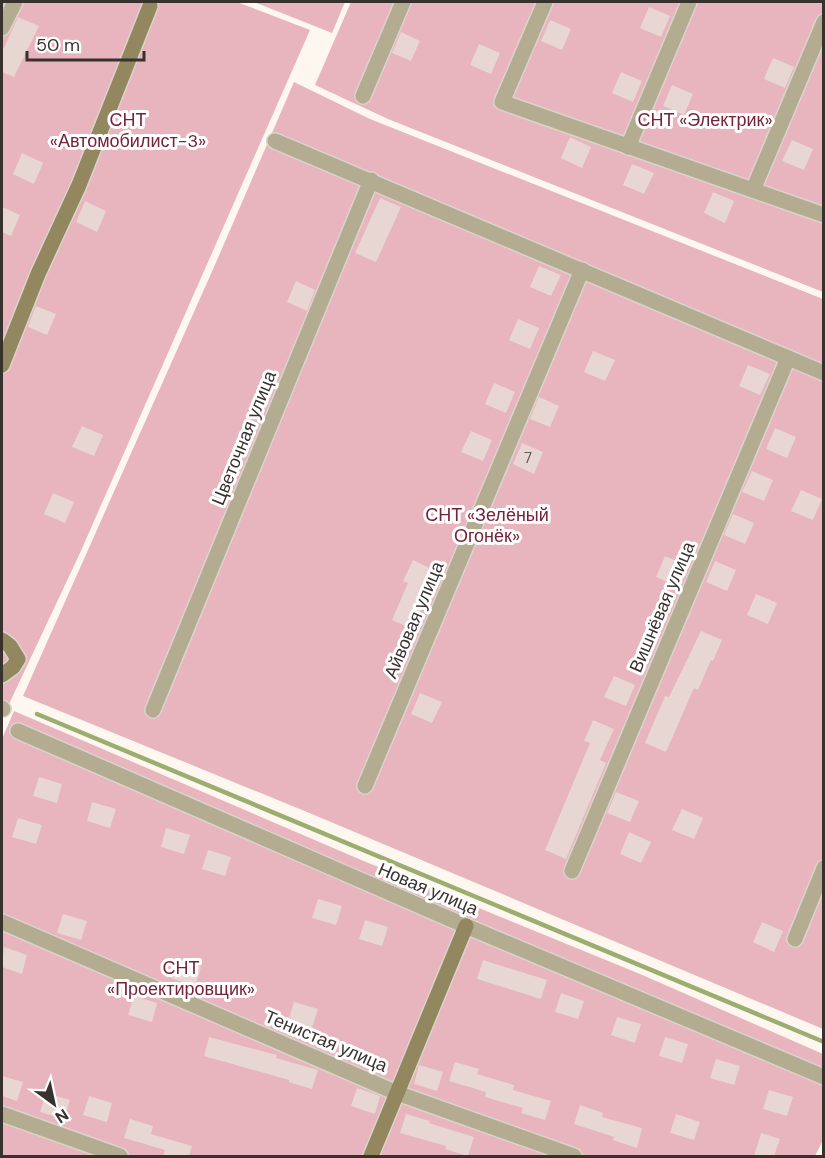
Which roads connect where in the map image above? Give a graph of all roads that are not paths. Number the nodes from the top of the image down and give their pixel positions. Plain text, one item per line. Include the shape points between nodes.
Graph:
1 (15, 2) edge
2 (403, 2) edge
3 (545, 2) edge
4 (689, 2) edge
5 (150, 6) dead end
6 (824, 22) edge
7 (2, 28) edge
8 (363, 96) dead end
9 (275, 141) dead end
10 (628, 147) junction
11 (371, 180) junction
12 (753, 190) junction
13 (824, 215) edge
14 (582, 270) junction
15 (3, 358) edge
16 (788, 358) junction
17 (824, 372) edge
18 (2, 640) edge
19 (2, 675) edge
20 (153, 710) dead end
21 (18, 731) dead end
22 (365, 786) dead end
23 (824, 868) edge
24 (572, 871) dead end
25 (2, 922) edge
26 (466, 927) junction
27 (795, 939) dead end
28 (824, 1077) edge
29 (397, 1093) junction
30 (2, 1114) edge
31 (120, 1156) edge
32 (371, 1156) edge
33 (574, 1156) edge

1 - 7 street
2 - 8 street
3 - 10 street via 502,102
4 - 10 street
5 - 15 street via 79,185
6 - 12 street
9 - 11 street
10 - 12 street
11 - 14 street
11 - 20 street, Цветочная улица
12 - 13 street
14 - 16 street
14 - 22 street, Айвовая улица
16 - 17 street
16 - 24 street, Вишнёвая улица
18 - 19 street via 18,659
21 - 26 street, Новая улица
23 - 27 street
25 - 29 street, Тенистая улица
26 - 28 street, Новая улица
26 - 29 street
29 - 32 street
29 - 33 street, Тенистая улица
30 - 31 street

